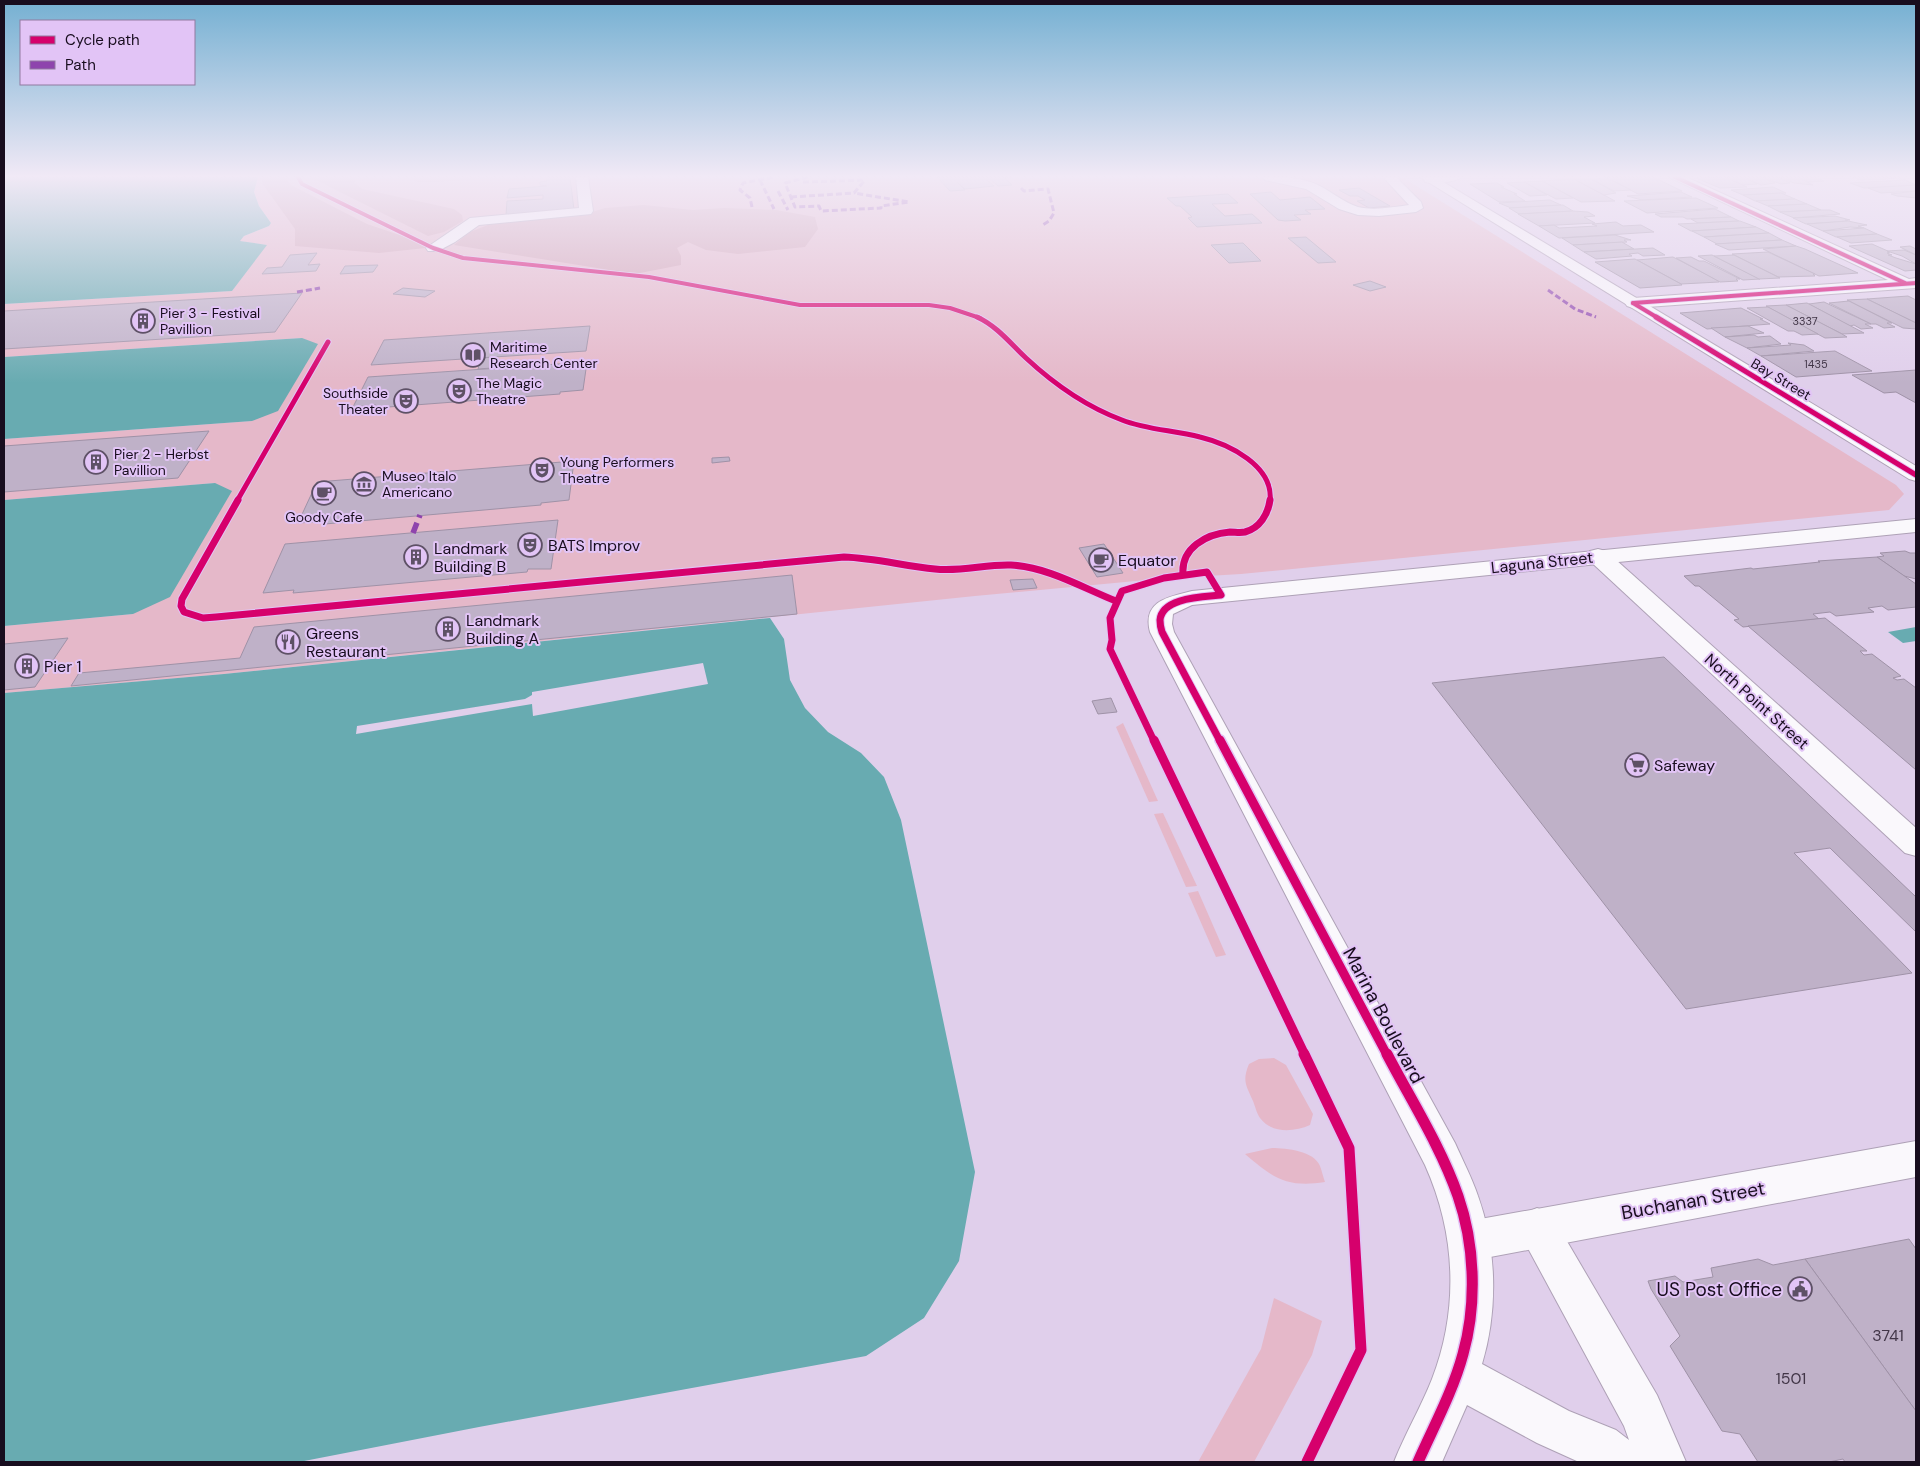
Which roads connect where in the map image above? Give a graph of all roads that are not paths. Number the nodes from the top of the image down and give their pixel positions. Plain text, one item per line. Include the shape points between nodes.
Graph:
1 (438, 245) edge
2 (1539, 245) edge
3 (1826, 245) edge
4 (433, 248) dead end
5 (1913, 285) edge
6 (1633, 303) junction
7 (1916, 475) edge
8 (1915, 523) edge
9 (1598, 556) junction
10 (1168, 606) joint
11 (1916, 845) edge
12 (1916, 1159) edge
13 (1536, 1228) junction
14 (1469, 1242) junction
15 (1455, 1374) junction
16 (1418, 1462) edge
17 (1621, 1462) edge
18 (1662, 1462) edge

1 - 4 main road
2 - 6 main road, Bay Street
3 - 5 main road
5 - 6 main road
6 - 7 main road, Bay Street
8 - 9 main road, Laguna Street
9 - 10 main road, Laguna Street via 1202,597
9 - 11 main road, North Point Street
10 - 14 main road, Marina Boulevard via 1159,619 1162,632 1441,1156 1458,1196
12 - 13 main road, Buchanan Street
13 - 14 main road, Buchanan Street
13 - 18 main road via 1641,1411
14 - 15 main road, Marina Boulevard via 1471,1303 1467,1339
15 - 16 main road, Marina Boulevard
15 - 17 main road via 1553,1427 1599,1447

